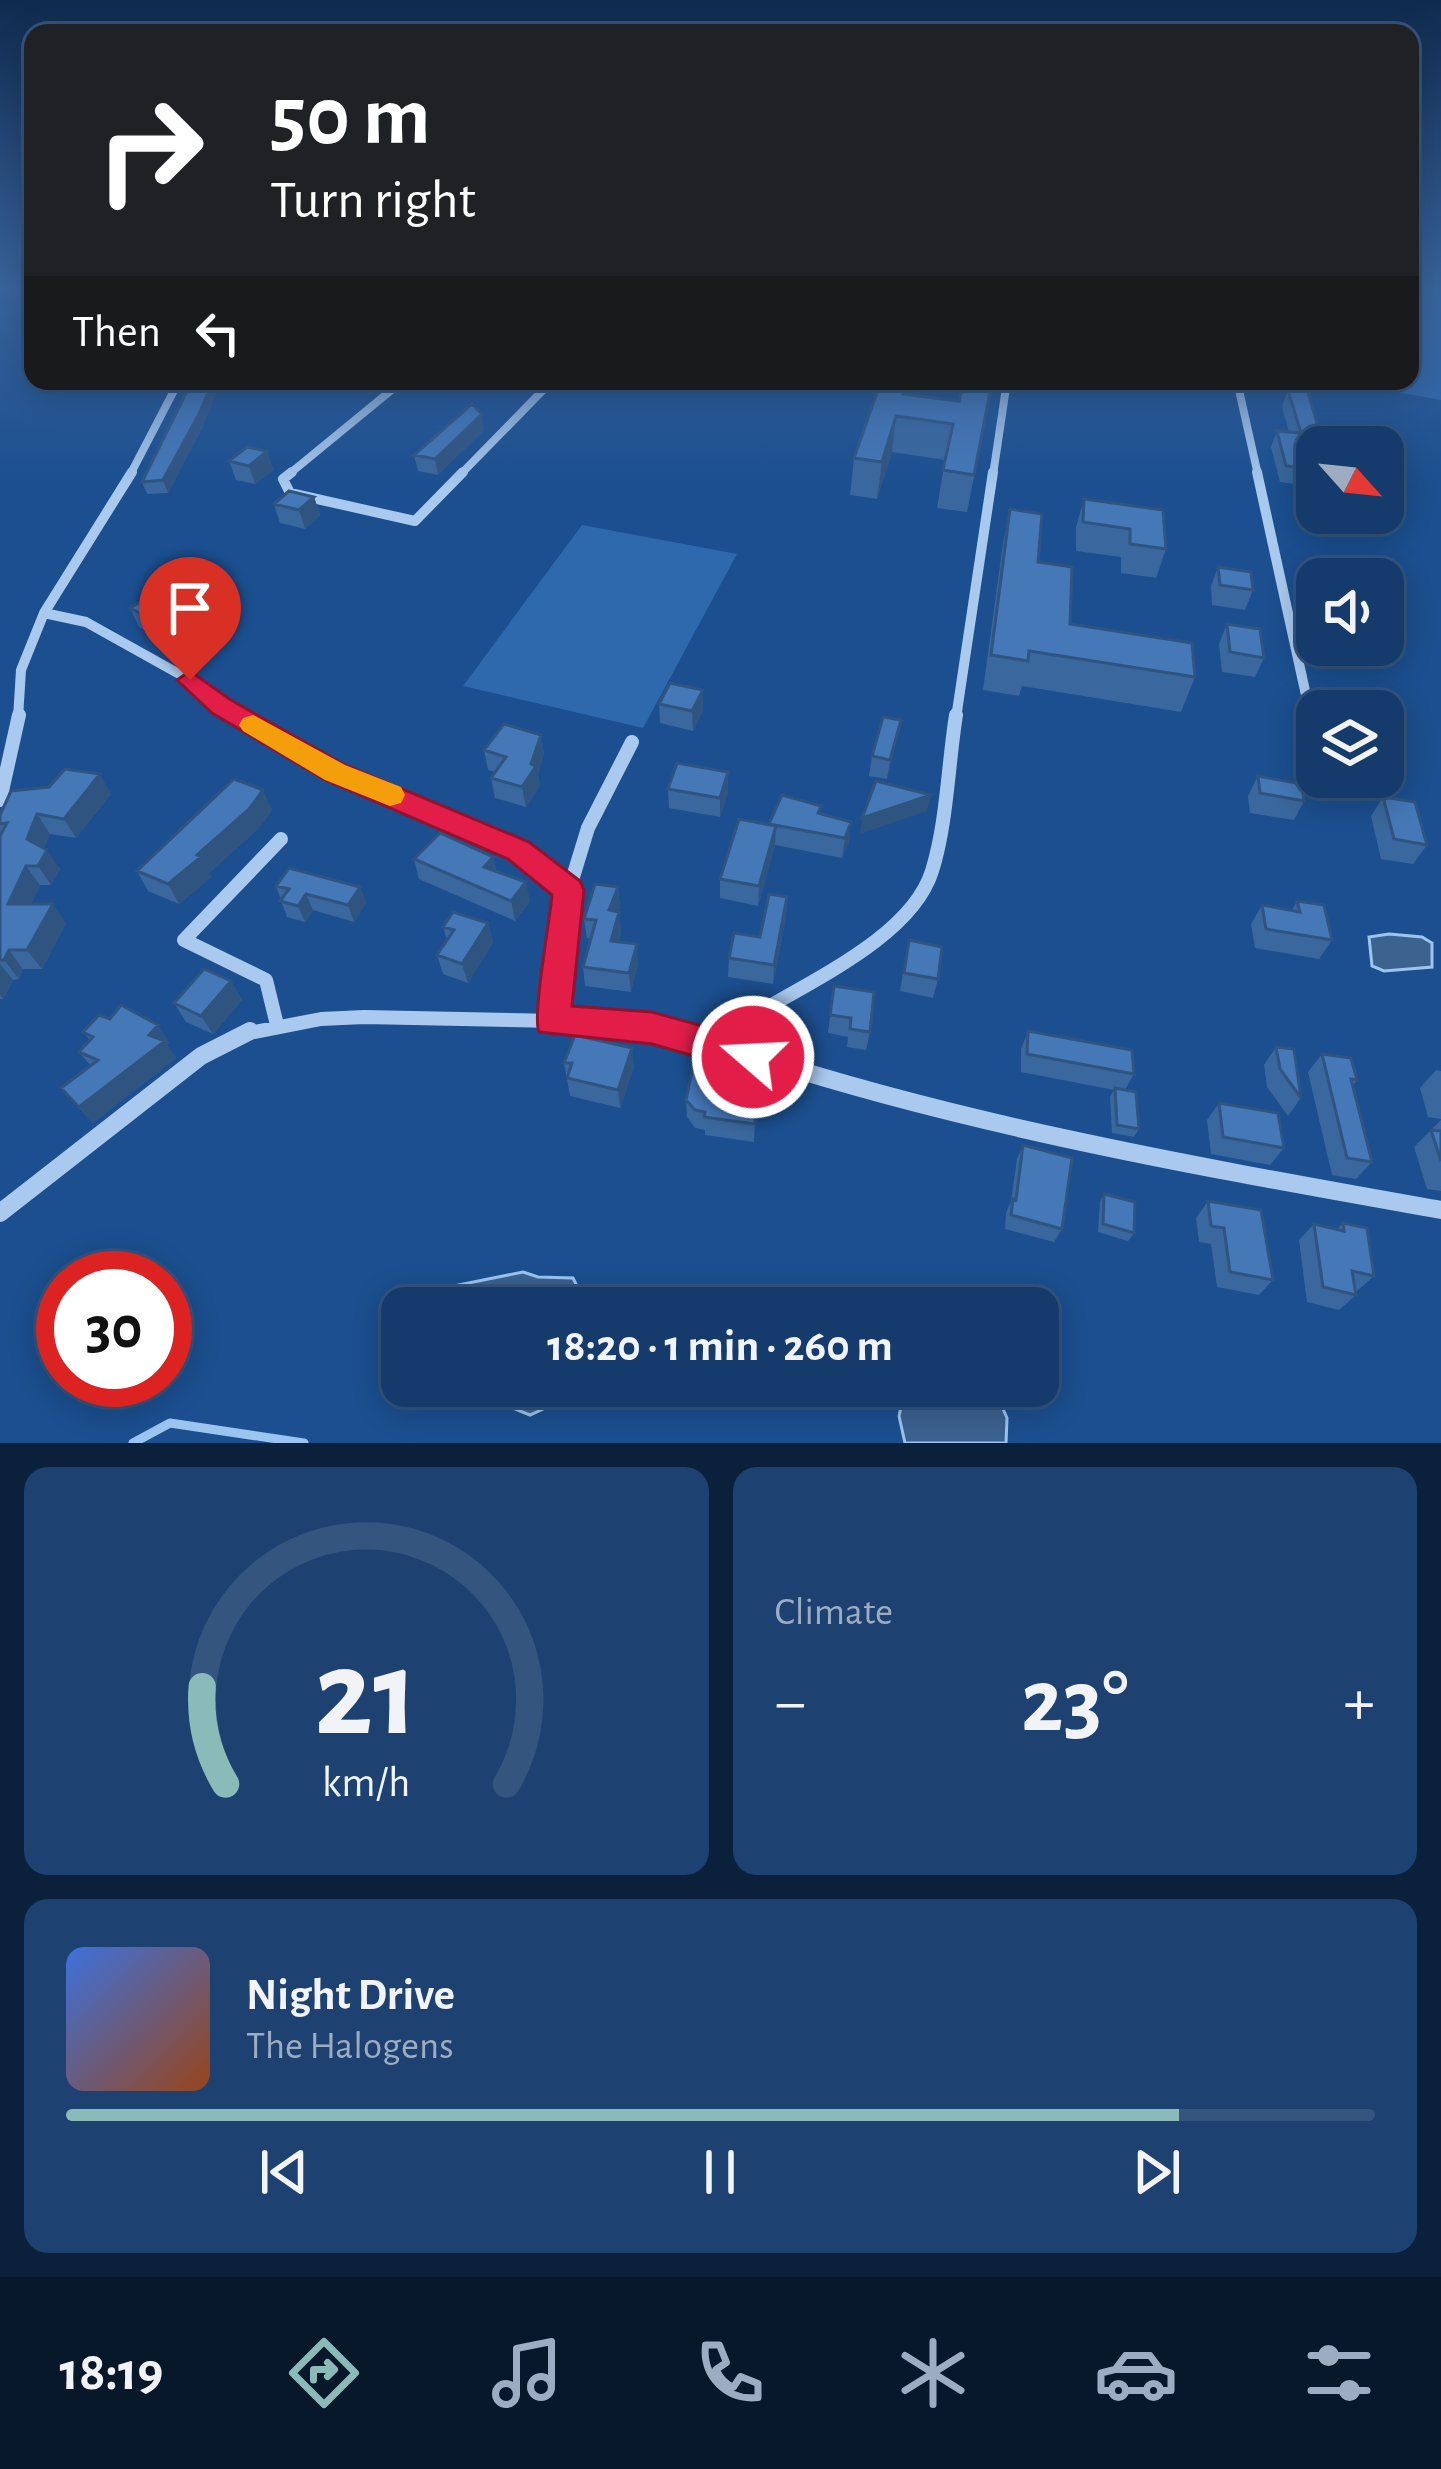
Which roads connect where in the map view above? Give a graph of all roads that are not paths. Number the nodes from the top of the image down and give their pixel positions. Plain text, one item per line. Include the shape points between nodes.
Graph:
1 (174, 390) edge
2 (392, 390) edge
3 (544, 390) edge
4 (1005, 390) edge
5 (1239, 390) edge
6 (44, 613) junction
7 (1305, 690) edge
8 (632, 742) dead end
9 (0, 800) edge
10 (281, 838) dead end
11 (568, 890) junction
12 (552, 1021) junction
13 (277, 1024) junction
14 (714, 1042) junction
15 (1441, 1210) edge
16 (0, 1213) edge

1 - 6 street via 117,500
2 - 3 street via 284,479 290,493 415,521
4 - 14 street via 932,873 890,928
5 - 7 street
6 - 9 street via 22,670
6 - 11 street via 86,622 335,772 518,851
8 - 11 street via 588,828
10 - 13 street via 184,940 266,980
11 - 12 street
12 - 13 street via 364,1017
12 - 14 street
13 - 16 street via 217,1045
14 - 15 street via 924,1103

